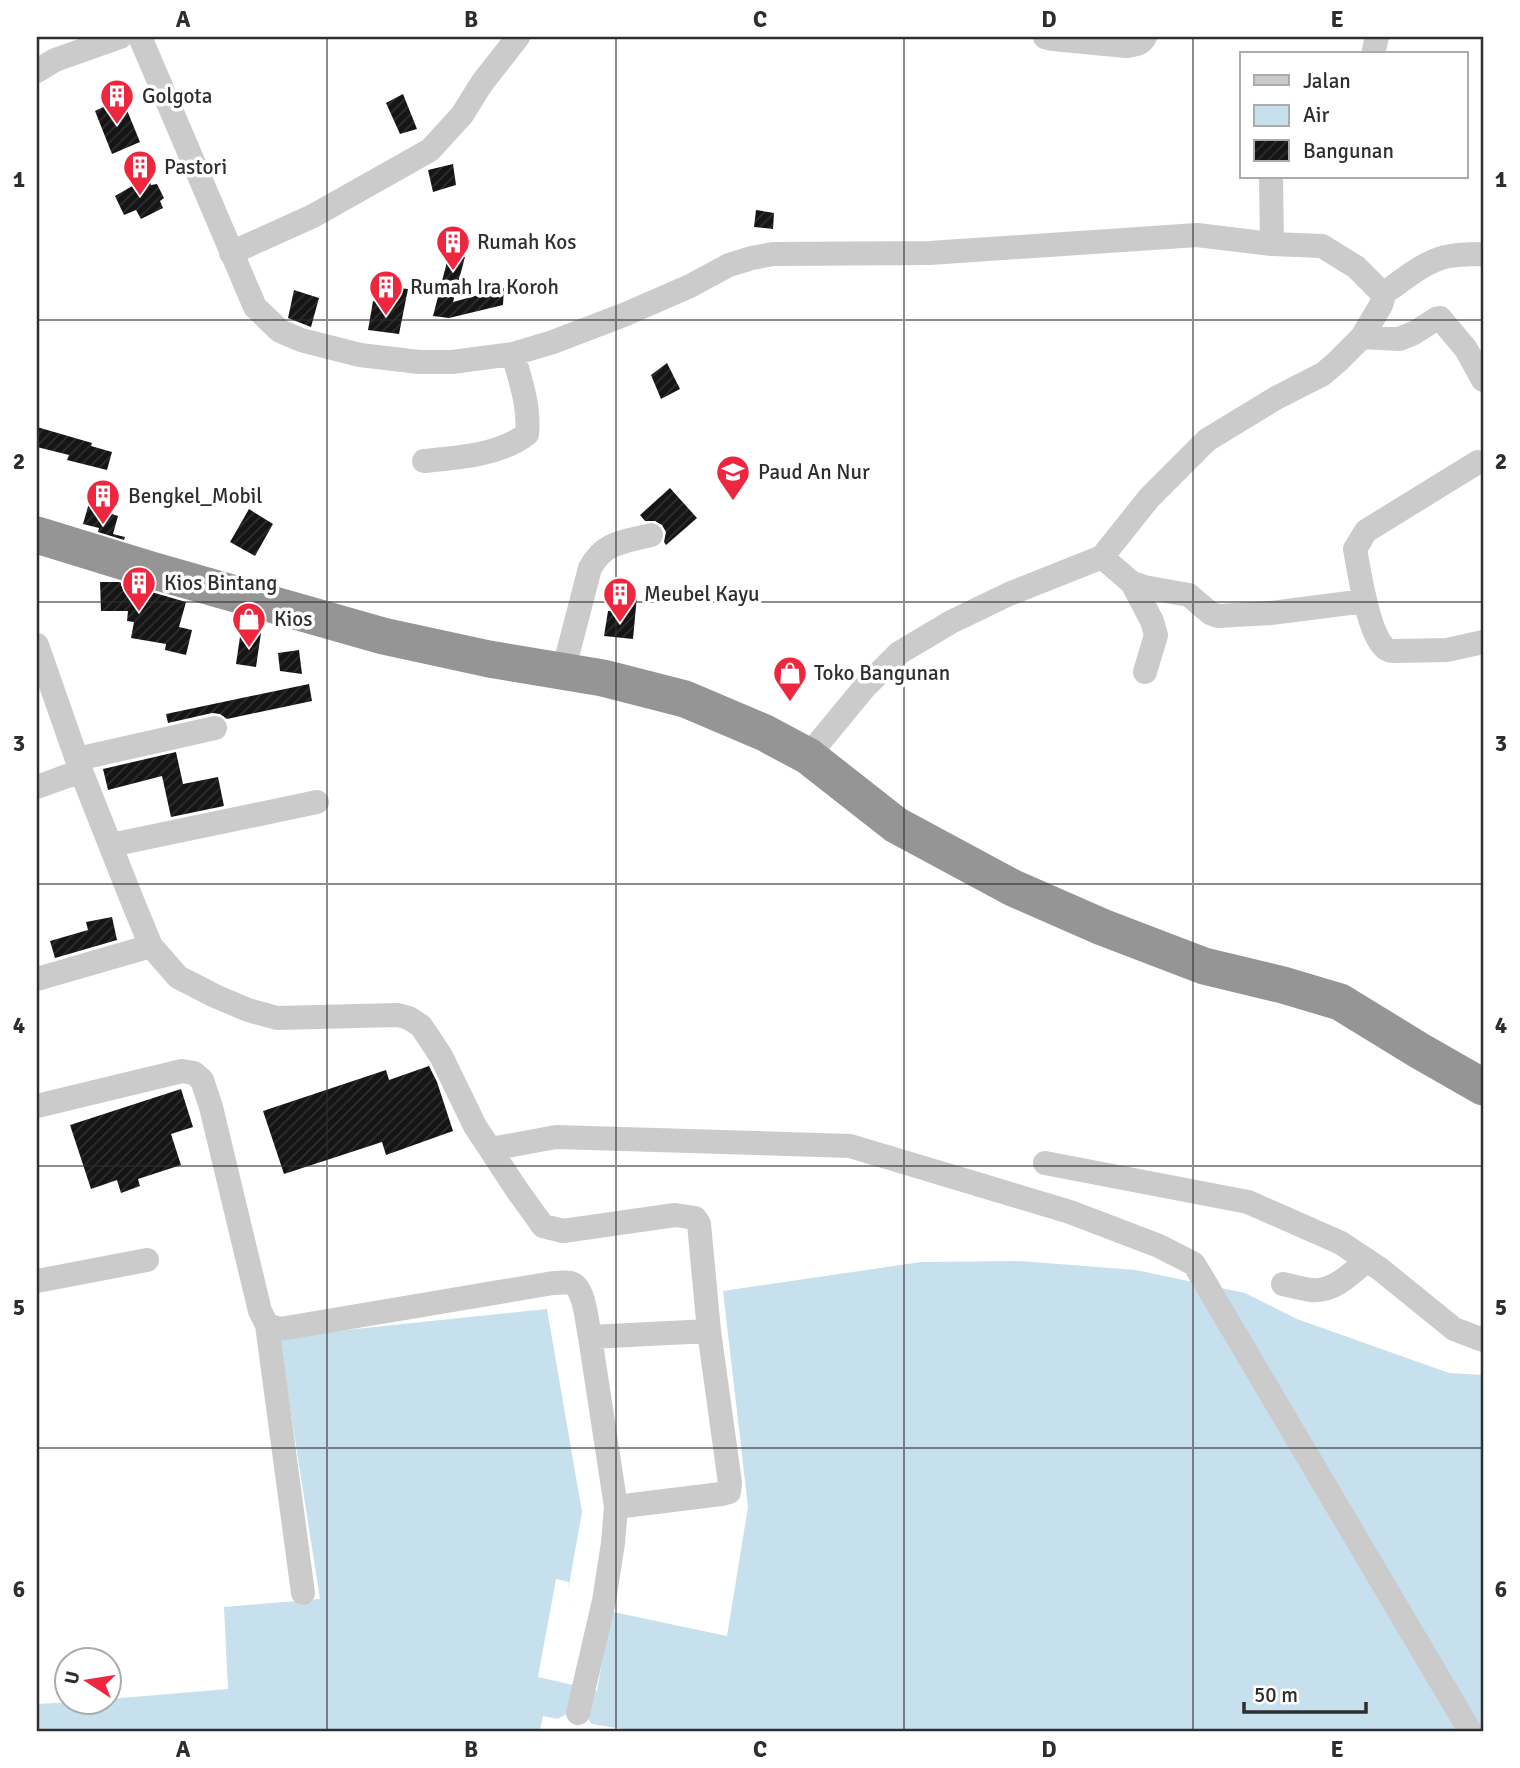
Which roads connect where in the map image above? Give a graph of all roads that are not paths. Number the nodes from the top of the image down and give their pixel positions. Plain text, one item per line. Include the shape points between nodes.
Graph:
1 (120, 37) edge
2 (140, 37) edge
3 (518, 37) edge
4 (1045, 37) edge
5 (1144, 37) edge
6 (37, 71) edge
7 (1270, 178) edge
8 (1272, 244) junction
9 (231, 253) junction
10 (1483, 254) edge
11 (1383, 294) junction
12 (1362, 337) junction
13 (513, 354) junction
14 (1483, 380) edge
15 (424, 461) dead end
16 (1483, 463) edge
17 (37, 535) edge
18 (651, 535) dead end
19 (1102, 557) junction
20 (1132, 583) junction
21 (1365, 601) junction
22 (1483, 642) edge
23 (37, 649) edge
24 (563, 672) junction
25 (1145, 672) dead end
26 (215, 728) dead end
27 (807, 756) junction
28 (79, 765) junction
29 (37, 787) edge
30 (317, 802) dead end
31 (111, 845) junction
32 (152, 946) junction
33 (37, 979) edge
34 (1479, 1079) edge
35 (37, 1107) edge
36 (491, 1149) junction
37 (1045, 1163) dead end
38 (1367, 1260) junction
39 (147, 1261) dead end
40 (37, 1282) edge
41 (1283, 1284) dead end
42 (267, 1325) junction
43 (709, 1331) junction
44 (590, 1337) junction
45 (1483, 1339) edge
46 (616, 1507) junction
47 (303, 1593) dead end
48 (578, 1713) dead end
49 (1470, 1731) edge

1 - 6 street
2 - 9 street
3 - 9 street via 462,115 430,150 313,216
4 - 5 street via 1126,46
7 - 8 street
8 - 11 street via 1322,246 1356,267
8 - 13 street via 1197,235 930,253 772,254 729,265 626,314
9 - 13 street via 254,307 280,331 301,340 360,355 419,362
10 - 11 street via 1437,260
11 - 12 street
12 - 14 street via 1399,339 1440,318 1466,349
12 - 19 street via 1323,374 1207,440 1149,498
13 - 15 street via 524,396 527,434 489,451
16 - 21 street via 1366,531 1355,549
17 - 24 highway via 383,636
18 - 24 street via 610,546 597,555
19 - 20 street
19 - 27 street via 986,605 899,653
20 - 21 street via 1189,595 1210,614 1219,616
20 - 25 street via 1156,635
21 - 22 street via 1386,650 1447,650
23 - 28 street
24 - 27 highway via 685,699
26 - 28 street
27 - 34 highway via 896,825 1013,888 1204,966 1340,1002
28 - 29 street
28 - 31 street
30 - 31 street
31 - 32 street
32 - 33 street
32 - 36 street via 178,977 248,1010 277,1018 409,1018 421,1026 441,1056
35 - 42 street via 182,1071 202,1080
36 - 43 street via 543,1226 563,1231 675,1215 695,1218
36 - 49 street via 556,1137 850,1146 1070,1212 1195,1264
37 - 38 street via 1242,1200 1341,1243
38 - 41 street via 1322,1290
38 - 45 street via 1454,1329
39 - 40 street
42 - 44 street via 280,1329 570,1283 581,1292
42 - 47 street
43 - 44 street
43 - 46 street via 729,1492
44 - 46 street
46 - 48 street via 604,1601

